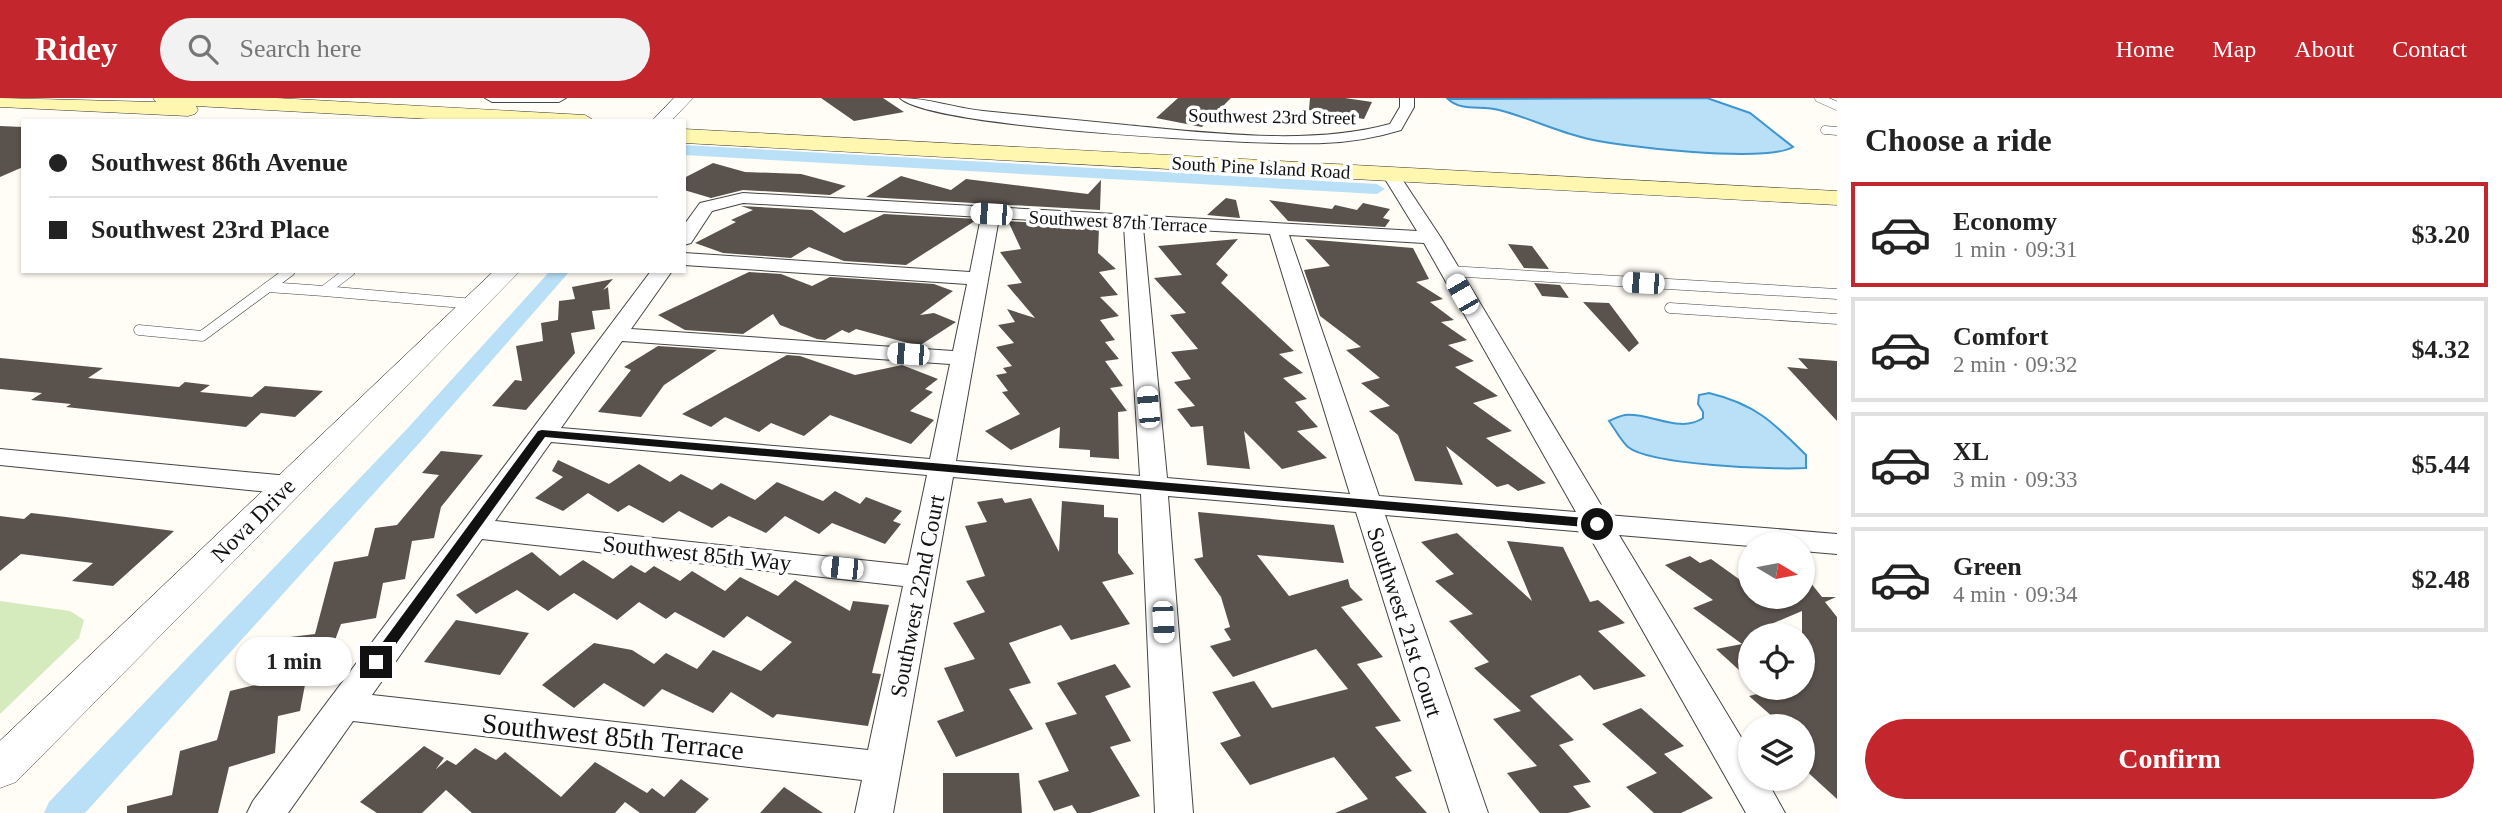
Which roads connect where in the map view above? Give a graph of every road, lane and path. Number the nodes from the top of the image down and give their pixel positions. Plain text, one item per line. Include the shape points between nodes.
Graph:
1 (163, 98) edge
2 (492, 98) edge
3 (559, 98) edge
4 (684, 98) edge
5 (906, 98) edge
6 (1407, 98) edge
7 (1819, 98) edge
8 (0, 101) edge
9 (1837, 106) edge
10 (349, 119) edge
11 (548, 119) edge
12 (663, 119) edge
13 (686, 126) edge
14 (1825, 130) dead end
15 (1837, 131) edge
16 (686, 136) edge
17 (1390, 174) junction
18 (1837, 183) edge
19 (1837, 198) edge
20 (720, 201) joint
21 (991, 214) junction
22 (1133, 222) junction
23 (1278, 231) junction
24 (686, 236) edge
25 (1432, 238) junction
26 (686, 259) edge
27 (1449, 271) junction
28 (287, 273) edge
29 (347, 273) edge
30 (506, 273) edge
31 (660, 273) edge
32 (978, 279) junction
33 (268, 288) junction
34 (324, 291) junction
35 (1837, 295) edge
36 (474, 304) junction
37 (1671, 308) dead end
38 (1837, 319) edge
39 (139, 330) dead end
40 (614, 334) junction
41 (961, 358) junction
42 (542, 434) junction
43 (0, 457) edge
44 (943, 468) junction
45 (289, 485) junction
46 (1154, 486) junction
47 (1366, 503) junction
48 (1597, 524) junction
49 (473, 528) junction
50 (1834, 547) edge
51 (921, 577) junction
52 (344, 706) junction
53 (883, 767) junction
54 (0, 769) edge
55 (266, 813) edge
56 (874, 813) edge
57 (1174, 813) edge
58 (1469, 813) edge
59 (1766, 813) edge

1 - 11 main road
2 - 3 street
4 - 12 street
5 - 6 street, Southwest 23rd Street via 963,113 1159,133 1315,139 1367,136 1396,127
7 - 9 lane
8 - 10 main road
13 - 18 main road, South Pine Island Road
14 - 15 lane
16 - 17 main road, South Pine Island Road
17 - 19 main road, South Pine Island Road
17 - 25 street
20 - 21 street, Southwest 87th Terrace via 743,198
20 - 24 street via 706,207
21 - 22 street, Southwest 87th Terrace
21 - 32 street, Southwest 22nd Court
22 - 23 street, Southwest 87th Terrace
22 - 46 street
23 - 25 street, Southwest 87th Terrace
23 - 47 street, Southwest 21st Court
25 - 27 street
26 - 32 street
27 - 35 lane
27 - 48 street
28 - 33 lane
29 - 34 lane
30 - 36 street, Nova Drive
31 - 40 street
32 - 41 street, Southwest 22nd Court
33 - 34 lane
33 - 39 lane via 202,336
34 - 36 lane
36 - 45 street, Nova Drive
37 - 38 lane
40 - 41 street
40 - 42 street
41 - 44 street, Southwest 22nd Court
42 - 44 street
42 - 49 street
43 - 45 street
44 - 46 street
44 - 51 street, Southwest 22nd Court
45 - 54 street, Nova Drive
46 - 47 street
46 - 57 street
47 - 48 street
47 - 58 street, Southwest 21st Court
48 - 50 street
48 - 59 street
49 - 51 street, Southwest 85th Way
49 - 52 street
51 - 53 street, Southwest 22nd Court
52 - 53 street, Southwest 85th Terrace
52 - 55 street
53 - 56 street, Southwest 22nd Court

